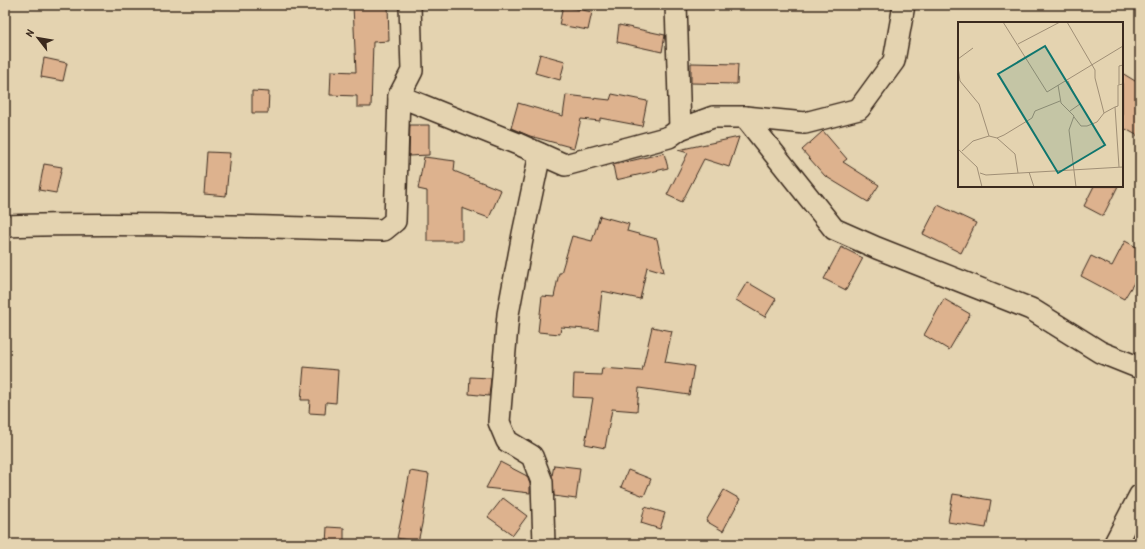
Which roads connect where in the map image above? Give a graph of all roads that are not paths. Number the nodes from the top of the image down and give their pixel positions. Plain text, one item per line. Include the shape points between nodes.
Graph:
1 (410, 5) edge
2 (676, 5) edge
3 (904, 5) edge
4 (398, 96) junction
5 (744, 117) junction
6 (680, 129) junction
7 (540, 154) junction
8 (5, 226) edge
9 (1140, 368) edge
10 (1140, 496) edge
11 (544, 544) edge
12 (1115, 544) edge

1 - 4 street via 412,71
2 - 6 street
3 - 5 street via 894,61 859,109 805,123
4 - 7 street
4 - 8 street via 395,221 384,230 188,224
5 - 6 street via 713,117
5 - 9 street via 834,229 1031,309 1100,352
6 - 7 street via 669,137 565,165
7 - 11 street via 508,314 499,422 507,440 532,456 542,482
10 - 12 street

